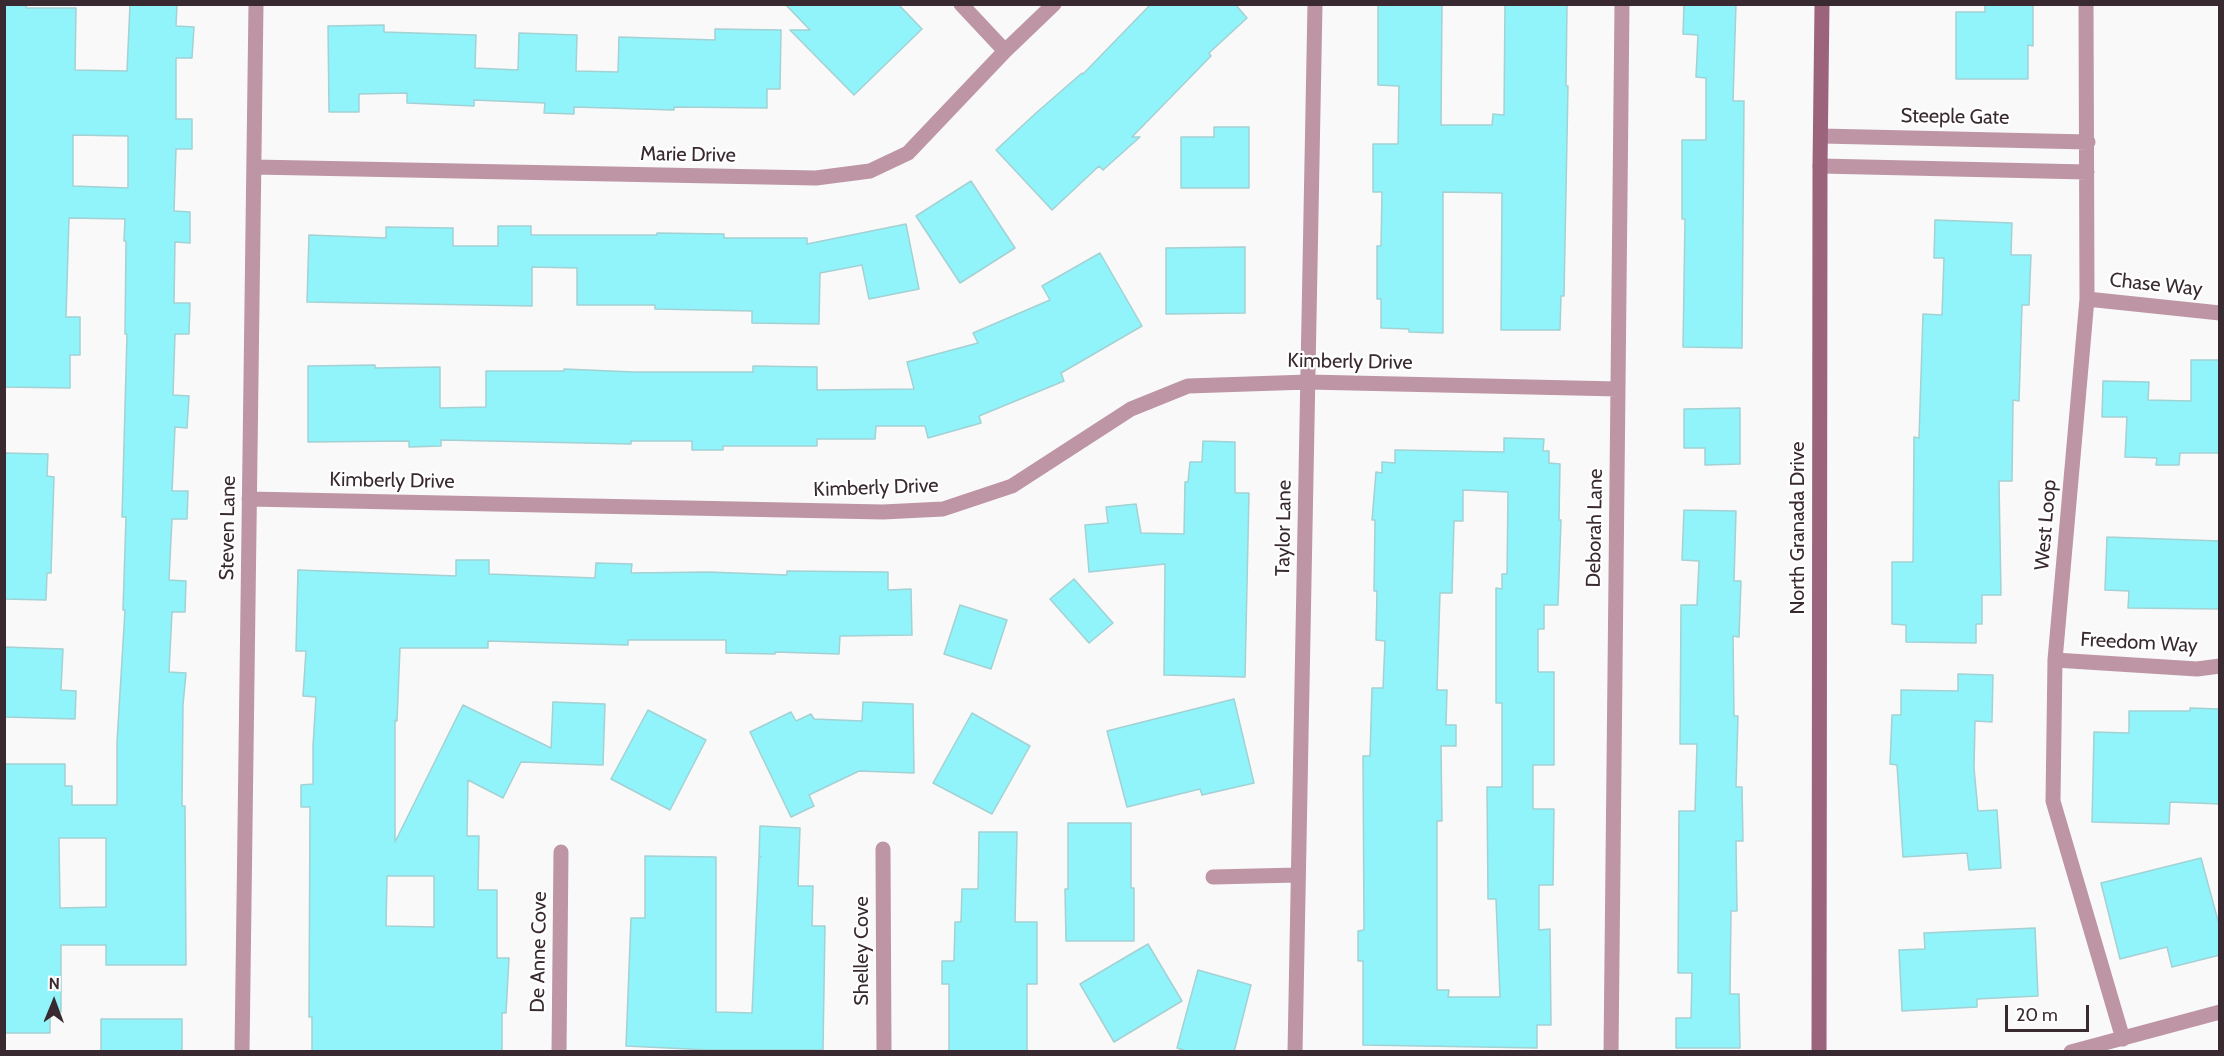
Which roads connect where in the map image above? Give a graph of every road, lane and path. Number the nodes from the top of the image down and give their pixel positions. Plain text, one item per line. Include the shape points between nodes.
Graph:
1 (256, 4) edge
2 (961, 4) edge
3 (1054, 4) edge
4 (1315, 4) edge
5 (1622, 4) edge
6 (1822, 4) edge
7 (2086, 4) edge
8 (1005, 51) junction
9 (1821, 136) junction
10 (2088, 142) junction
11 (1820, 166) junction
12 (254, 167) junction
13 (2087, 172) junction
14 (2087, 299) junction
15 (2220, 313) edge
16 (1308, 382) junction
17 (1618, 389) junction
18 (249, 500) junction
19 (2055, 660) junction
20 (2220, 666) edge
21 (883, 849) dead end
22 (561, 852) dead end
23 (1298, 875) junction
24 (1213, 877) dead end
25 (2220, 1012) edge
26 (2123, 1039) junction
27 (242, 1052) edge
28 (559, 1052) edge
29 (884, 1052) edge
30 (1295, 1052) edge
31 (1611, 1052) edge
32 (1819, 1052) edge
33 (2070, 1052) edge

1 - 12 street, Steven Lane
2 - 8 street
3 - 8 street, Marie Drive
4 - 16 street, Taylor Lane
5 - 17 street, Deborah Lane
6 - 9 street, North Granada Drive
7 - 10 street, West Loop
8 - 12 street, Marie Drive via 908,153 870,171 816,178
9 - 10 street, Steeple Gate
9 - 11 street, North Granada Drive
10 - 13 street, West Loop
11 - 13 street
11 - 32 street, North Granada Drive
12 - 18 street, Steven Lane
13 - 14 street, West Loop
14 - 15 street, Chase Way
14 - 19 street, West Loop
16 - 17 street, Kimberly Drive
16 - 18 street, Kimberly Drive via 1188,386 1131,409 1012,486 943,509 883,512
16 - 23 street, Taylor Lane
17 - 31 street, Deborah Lane
18 - 27 street, Steven Lane
19 - 20 street, Freedom Way via 2196,669
19 - 26 street, West Loop via 2053,801
21 - 29 street, Shelley Cove
22 - 28 street, De Anne Cove
23 - 24 street
23 - 30 street, Taylor Lane
25 - 26 street
26 - 33 street

